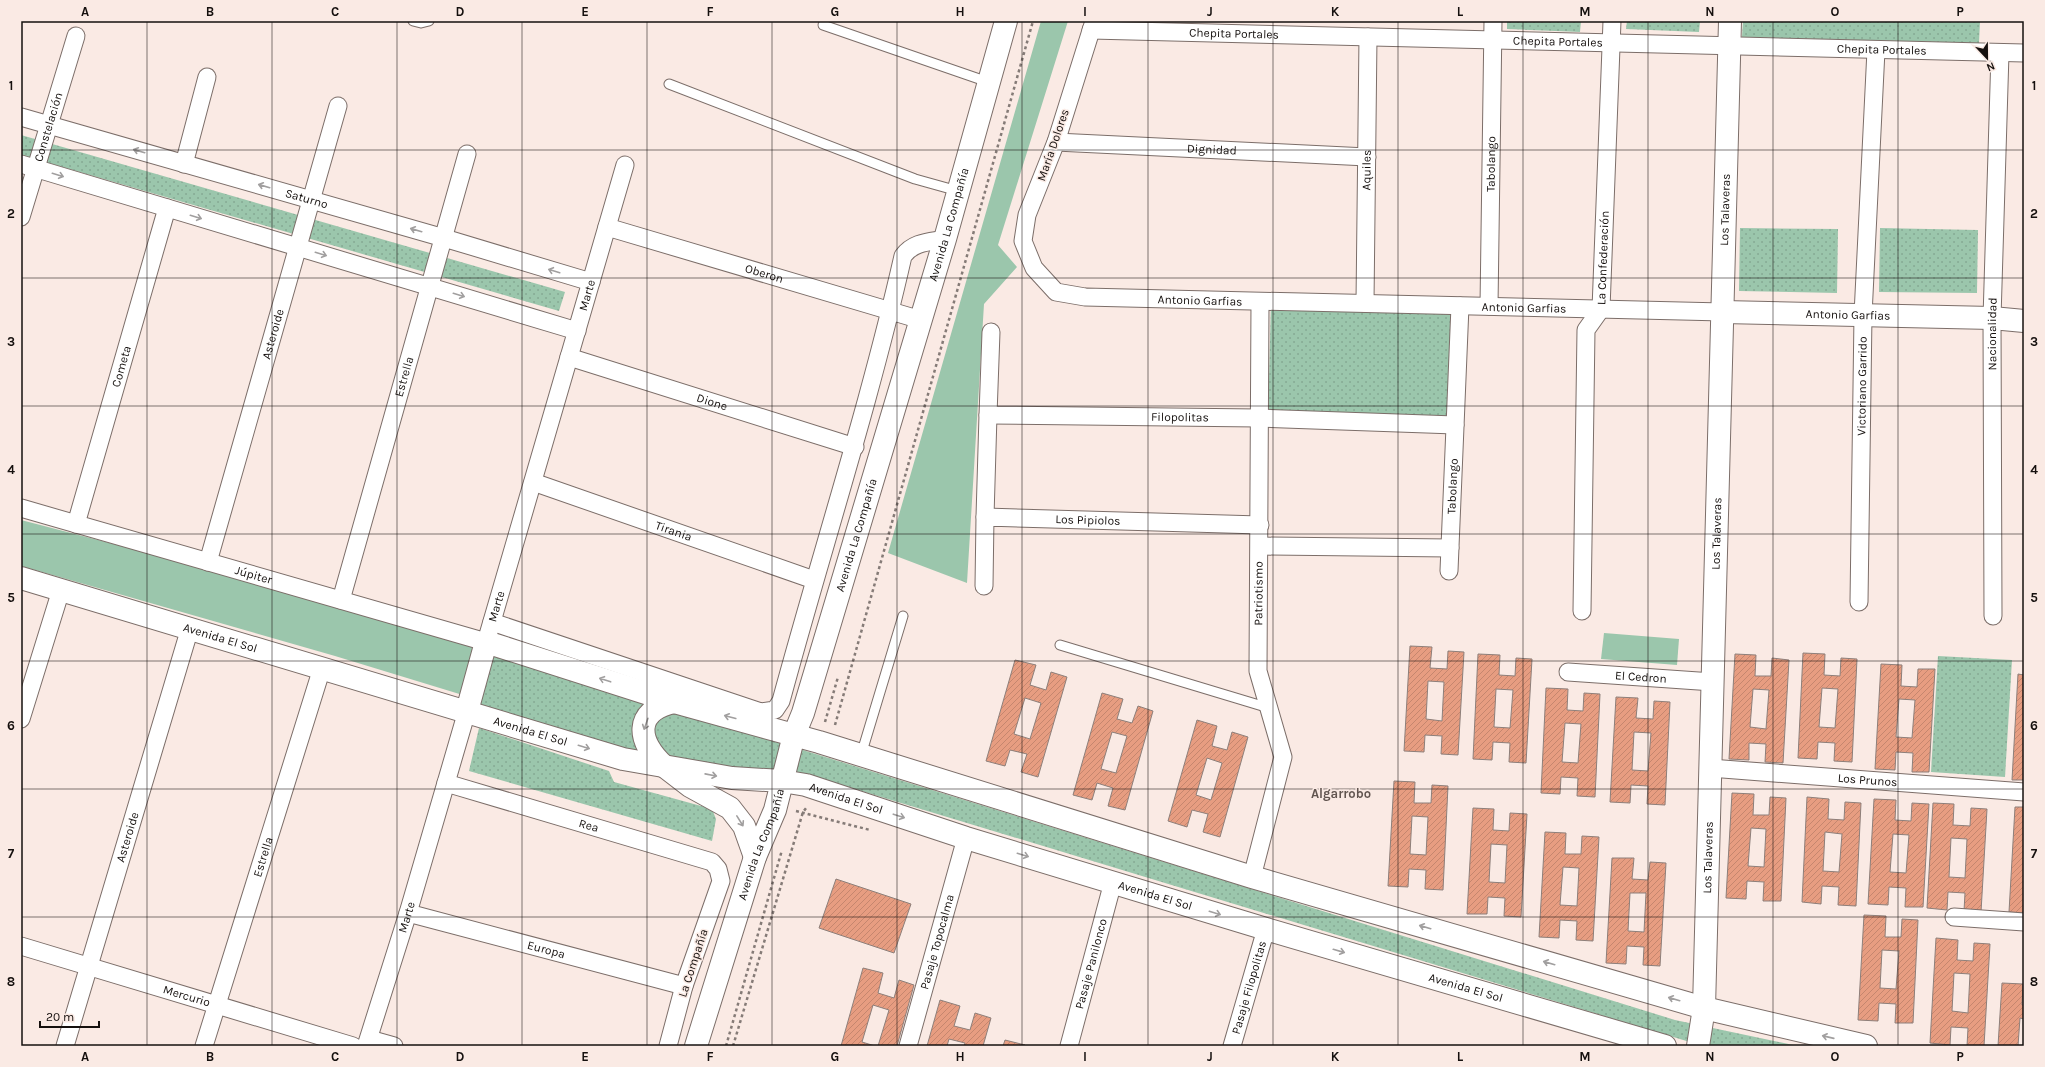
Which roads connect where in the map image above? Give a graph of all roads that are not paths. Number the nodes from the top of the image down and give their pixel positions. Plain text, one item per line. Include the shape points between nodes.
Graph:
1 (413, 21) edge
2 (429, 21) edge
3 (1006, 21) edge
4 (1493, 21) edge
5 (1612, 21) edge
6 (1730, 21) edge
7 (823, 25) dead end
8 (1092, 25) edge
9 (76, 36) dead end
10 (1368, 37) junction
11 (1493, 40) junction
12 (1612, 43) junction
13 (1730, 46) junction
14 (1876, 50) junction
15 (2000, 53) junction
16 (2024, 53) edge
17 (207, 77) dead end
18 (988, 82) junction
19 (669, 84) dead end
20 (338, 106) dead end
21 (21, 117) edge
22 (48, 125) junction
23 (1056, 142) junction
24 (467, 154) dead end
25 (1368, 157) junction
26 (184, 164) junction
27 (625, 165) dead end
28 (28, 166) edge
29 (958, 191) junction
30 (311, 200) junction
31 (167, 208) junction
32 (21, 217) edge
33 (607, 227) junction
34 (444, 238) junction
35 (945, 239) junction
36 (298, 247) junction
37 (1034, 268) joint
38 (591, 282) junction
39 (430, 287) junction
40 (1260, 303) junction
41 (1365, 303) junction
42 (1460, 306) junction
43 (1489, 306) junction
44 (1601, 309) junction
45 (890, 312) junction
46 (1723, 312) junction
47 (1863, 315) junction
48 (1992, 318) junction
49 (921, 320) junction
50 (2024, 321) edge
51 (577, 331) junction
52 (991, 332) dead end
53 (569, 357) junction
54 (988, 415) junction
55 (1258, 418) junction
56 (1455, 425) junction
57 (855, 447) junction
58 (533, 482) junction
59 (21, 508) edge
60 (985, 517) junction
61 (76, 524) junction
62 (1260, 525) junction
63 (1260, 546) junction
64 (1450, 548) junction
65 (208, 562) junction
66 (1449, 571) dead end
67 (21, 578) edge
68 (814, 580) junction
69 (984, 586) dead end
70 (61, 590) junction
71 (341, 600) junction
72 (1859, 602) dead end
73 (1582, 611) dead end
74 (903, 616) dead end
75 (1993, 616) dead end
76 (190, 628) junction
77 (489, 632) junction
78 (1060, 645) dead end
79 (322, 668) junction
80 (1568, 672) dead end
81 (1713, 682) junction
82 (674, 702) junction
83 (1269, 708) junction
84 (467, 711) junction
85 (21, 720) edge
86 (794, 735) junction
87 (861, 755) junction
88 (664, 766) junction
89 (1710, 768) junction
90 (782, 781) junction
91 (446, 783) junction
92 (2024, 792) edge
93 (966, 838) junction
94 (755, 857) junction
95 (1252, 877) junction
96 (721, 881) joint
97 (1113, 882) junction
98 (408, 913) junction
99 (1954, 917) dead end
100 (2024, 922) edge
101 (1266, 929) junction
102 (21, 946) edge
103 (89, 967) junction
104 (684, 986) junction
105 (216, 1005) junction
106 (1704, 1008) junction
107 (367, 1042) edge
108 (65, 1046) edge
109 (204, 1046) edge
110 (353, 1046) edge
111 (394, 1046) edge
112 (668, 1046) edge
113 (696, 1046) edge
114 (908, 1046) edge
115 (1069, 1046) edge
116 (1232, 1046) edge
117 (1665, 1046) edge
118 (1698, 1046) edge
119 (1866, 1046) edge

1 - 2 lane
3 - 18 main road, Avenida La Compañía
4 - 11 street, Tabolango
5 - 12 street, La Confederación
6 - 13 main road, Los Talaveras
7 - 18 lane
8 - 10 street, Chepita Portales
8 - 23 street, María Dolores
9 - 22 street, Constelación
10 - 11 street, Chepita Portales
10 - 25 street, Aquiles
11 - 12 street, Chepita Portales
11 - 43 street, Tabolango
12 - 13 street, Chepita Portales
12 - 44 street, La Confederación
13 - 14 street, Chepita Portales
13 - 46 main road, Los Talaveras
14 - 15 street, Chepita Portales
14 - 47 street, Victoriano Garrido
15 - 16 street, Chepita Portales
15 - 48 street, Nacionalidad
17 - 26 street
18 - 29 main road, Avenida La Compañía
19 - 29 lane via 915,179
20 - 30 street, Asteroide
21 - 22 street, Saturno
26 -> 22 street, Saturno
22 - 28 street, Constelación
23 - 25 street, Dignidad
23 - 37 street, María Dolores via 1028,215 1023,241
24 - 34 street, Estrella
25 - 41 street, Aquiles
30 -> 26 street, Saturno
27 - 33 street, Marte
28 -> 31 street
28 - 32 street, Constelación
29 - 35 main road, Avenida La Compañía
34 -> 30 street, Saturno
30 - 36 street, Asteroide
31 -> 36 street
31 - 61 street, Cometa
33 - 38 street, Marte
33 - 45 street, Oberon
38 -> 34 street, Saturno
34 - 39 street, Estrella
35 - 45 street, Júpiter via 909,248 903,256
35 - 49 main road, Avenida La Compañía
36 -> 39 street
36 - 65 street, Asteroide
37 - 40 street, Antonio Garfias via 1056,292 1085,297
38 - 51 street, Marte
39 -> 51 street
39 - 71 street, Estrella
40 - 41 street, Antonio Garfias
40 - 55 street, Patriotismo
41 - 42 street, Antonio Garfias
42 - 43 street, Antonio Garfias
42 - 56 street, Tabolango
43 - 44 street, Antonio Garfias
44 - 46 street, Antonio Garfias
44 - 73 street, La Confederación via 1586,330
45 - 49 street, Oberon
45 - 57 street, Júpiter
46 - 47 main road, Antonio Garfias
46 - 81 main road, Los Talaveras
47 - 48 main road, Antonio Garfias
47 - 72 street, Victoriano Garrido
48 - 50 main road, Antonio Garfias
48 - 75 street, Nacionalidad
49 - 86 main road, Avenida La Compañía via 803,713
51 - 53 street, Marte
52 - 54 street
53 - 57 street, Dione
53 - 58 street, Marte
54 - 55 street, Filopolitas
54 - 60 street
55 - 56 street, Filopolitas
55 - 62 street, Patriotismo
56 - 64 street, Tabolango
57 - 68 street, Júpiter
58 - 68 street, Tirania
58 - 77 street, Marte
59 - 61 street, Júpiter
60 - 62 street, Los Pipiolos
60 - 69 street
61 - 65 street, Júpiter
62 - 63 street, Patriotismo
63 - 64 street
63 - 83 street, Patriotismo via 1258,671
64 - 66 street, Tabolango
65 - 71 street, Júpiter
67 - 70 main road, Avenida El Sol
68 - 77 street, Júpiter via 781,701 775,710 753,710
70 - 76 main road, Avenida El Sol
70 - 85 street
71 - 77 street, Júpiter
74 - 87 lane
76 - 79 main road, Avenida El Sol
76 - 103 street, Asteroide
82 -> 77 main road
77 - 84 main road, Marte
78 - 83 lane
79 - 84 main road, Avenida El Sol
79 - 105 street, Estrella
80 - 81 street, El Cedron
81 - 89 main road, Los Talaveras
86 -> 82 main road
82 -> 88 main road via 652,710 643,734 652,756
83 - 95 street, Patriotismo via 1283,757
84 -> 88 main road, Avenida El Sol via 623,759
84 - 91 street, Marte
86 - 87 main road
86 - 90 main road, Avenida La Compañía
87 - 95 main road
88 -> 90 main road, Avenida El Sol via 732,778
88 -> 94 main road via 690,786 730,808 744,826
89 - 92 street, Los Prunos
89 - 106 main road, Los Talaveras
90 -> 93 main road, Avenida El Sol via 818,789
90 - 94 main road, Avenida La Compañía via 775,810
91 - 96 street, Rea via 712,862 718,869
91 - 98 street, Marte
93 -> 97 main road, Avenida El Sol
93 - 114 street, Pasaje Topocalma
94 - 113 main road, Avenida La Compañía
106 -> 95 main road
96 - 104 street, La Compañía
97 -> 101 main road, Avenida El Sol
97 - 115 street, Pasaje Panilonco
98 - 104 street, Europa
98 - 107 street, Marte
99 - 100 street
101 - 116 street, Pasaje Filopolitas
101 -> 117 main road, Avenida El Sol
102 - 103 street, Mercurio
103 - 105 street, Mercurio
103 - 108 street, Asteroide
104 - 112 street, La Compañía
105 - 109 street, Estrella
105 - 110 street, Mercurio
106 - 118 main road, Los Talaveras
119 -> 106 main road
107 - 111 street

